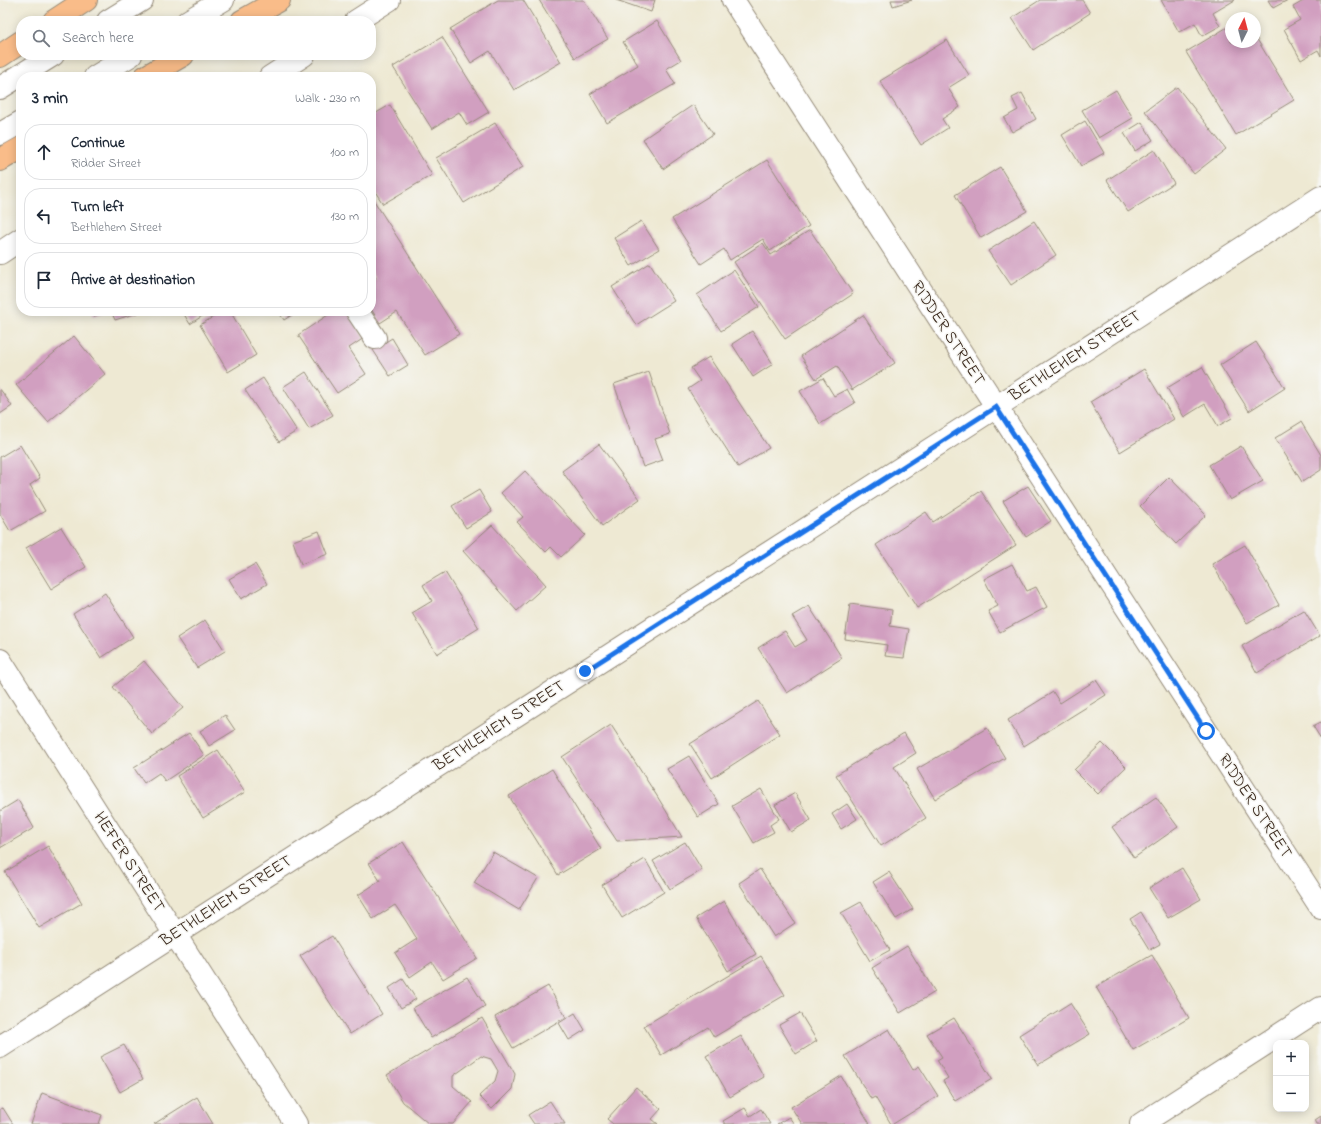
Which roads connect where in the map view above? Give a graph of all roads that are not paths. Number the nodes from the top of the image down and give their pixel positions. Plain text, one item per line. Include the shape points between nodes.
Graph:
1 (86, 0) edge
2 (142, 0) edge
3 (222, 0) edge
4 (279, 0) edge
5 (389, 0) edge
6 (733, 0) edge
7 (62, 16) edge
8 (116, 16) edge
9 (196, 16) edge
10 (251, 16) edge
11 (364, 16) edge
12 (16, 45) edge
13 (0, 56) edge
14 (45, 60) edge
15 (124, 60) edge
16 (174, 60) edge
17 (296, 60) edge
18 (26, 72) edge
19 (103, 72) edge
20 (154, 72) edge
21 (278, 72) edge
22 (16, 78) edge
23 (0, 88) edge
24 (16, 125) edge
25 (0, 134) edge
26 (16, 151) edge
27 (0, 160) edge
28 (1321, 197) edge
29 (16, 242) edge
30 (0, 253) edge
31 (360, 316) edge
32 (375, 338) dead end
33 (996, 407) junction
34 (0, 660) edge
35 (1321, 908) edge
36 (174, 934) junction
37 (1321, 1008) edge
38 (0, 1047) edge
39 (296, 1124) edge
40 (1140, 1124) edge

1 - 7 main road
2 - 8 street
3 - 9 street
4 - 10 main road
5 - 11 street
6 - 33 street, RIDDER STREET
12 - 13 main road
14 - 18 street
15 - 19 street
16 - 20 main road
17 - 21 street
22 - 23 street
24 - 25 street
26 - 27 main road
28 - 33 street, BETHLEHEM STREET
29 - 30 street
31 - 32 street
33 - 35 street, RIDDER STREET
33 - 36 street, BETHLEHEM STREET
34 - 36 street, HEFER STREET
36 - 38 street, BETHLEHEM STREET
36 - 39 street, HEFER STREET
37 - 40 street

